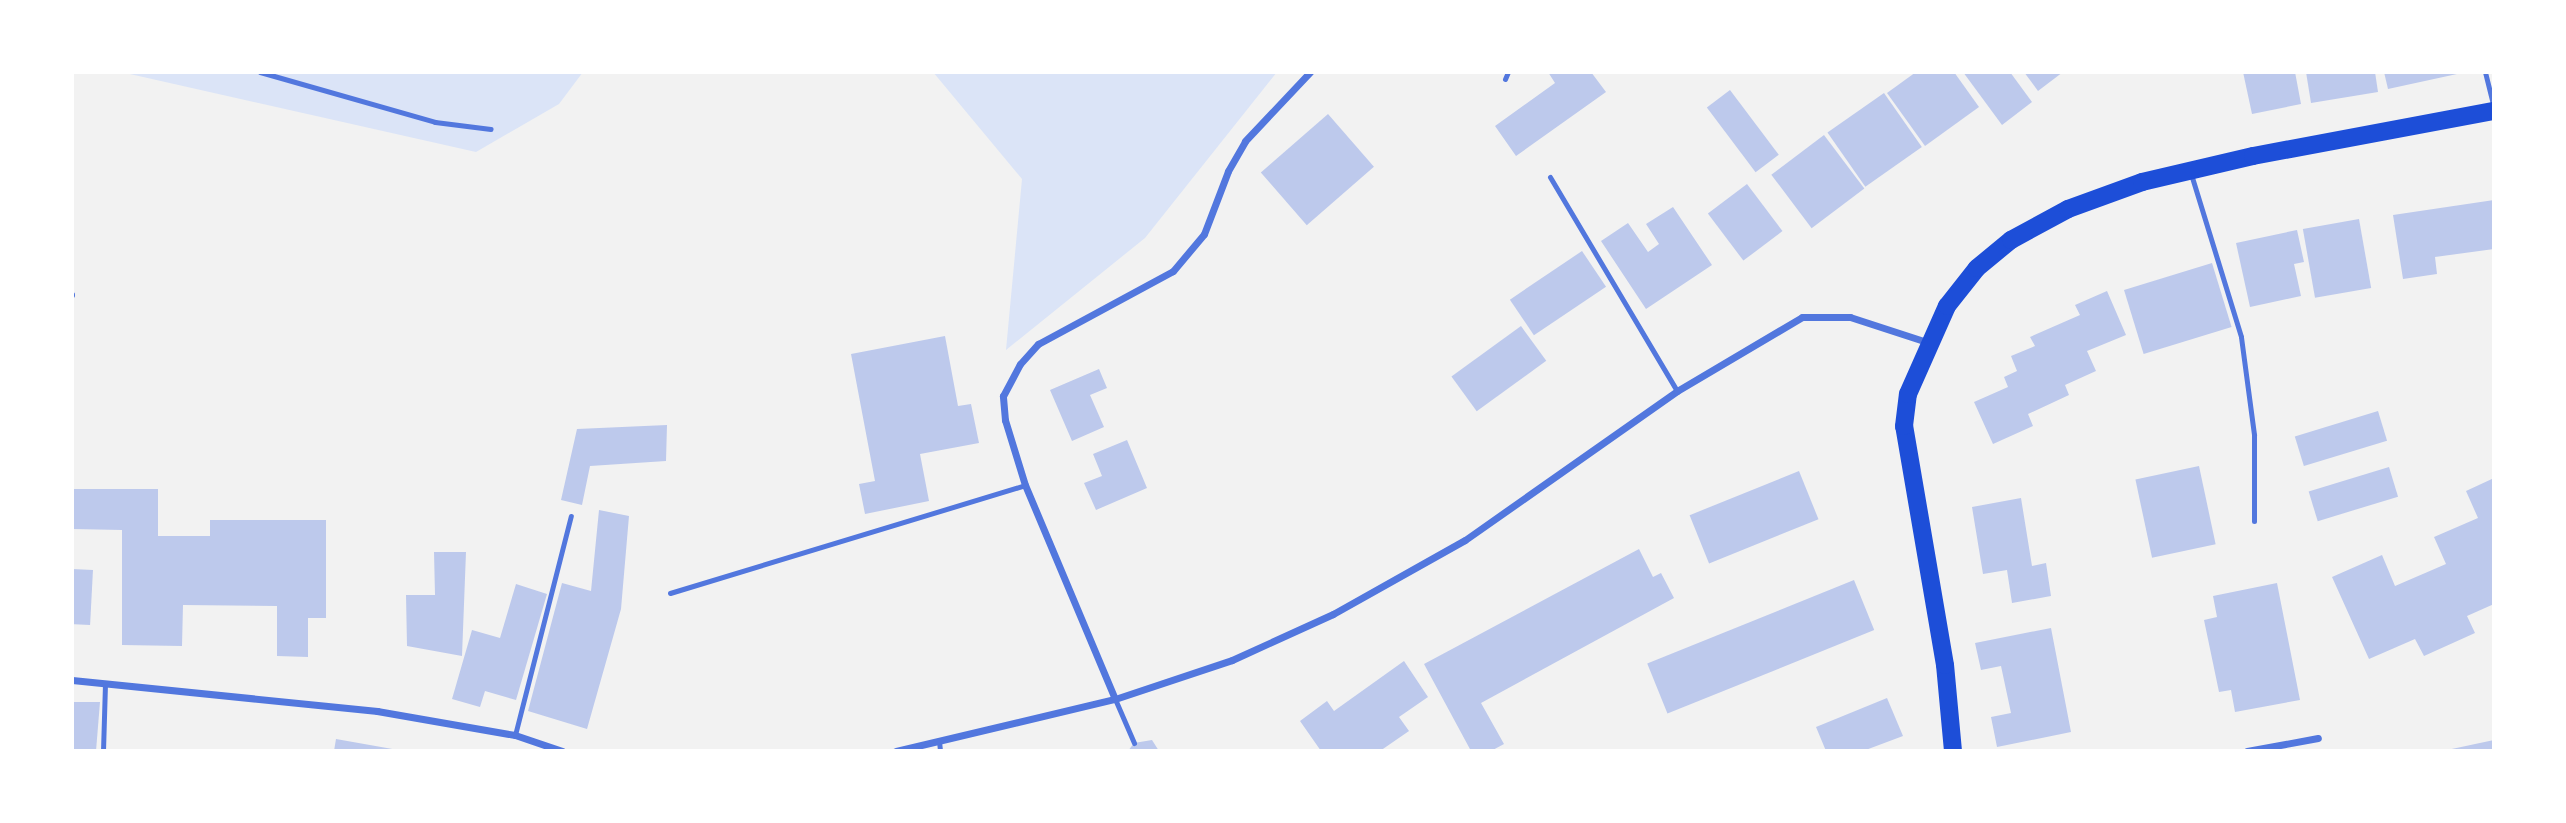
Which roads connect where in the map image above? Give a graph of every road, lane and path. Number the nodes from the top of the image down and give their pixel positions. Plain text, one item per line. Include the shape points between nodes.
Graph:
1 (260, 72) edge
2 (1310, 72) edge
3 (1508, 72) edge
4 (2485, 72) edge
5 (1505, 79) dead end
6 (2494, 110) edge
7 (491, 129) dead end
8 (2190, 171) junction
9 (1550, 177) dead end
10 (1931, 343) junction
11 (1677, 391) junction
12 (1025, 485) junction
13 (571, 516) dead end
14 (2254, 521) dead end
15 (670, 593) dead end
16 (72, 680) edge
17 (105, 682) junction
18 (1115, 699) junction
19 (515, 735) junction
20 (2318, 738) dead end
21 (939, 741) junction
22 (1133, 743) dead end
23 (103, 751) edge
24 (562, 751) edge
25 (896, 751) edge
26 (940, 751) edge
27 (1953, 751) edge
28 (2247, 751) edge

1 - 7 lane via 435,122
2 - 12 street via 1245,141 1205,234 1172,271 1038,344 1020,365 1003,396 1005,421
3 - 5 lane
4 - 6 lane
6 - 8 main road
8 - 10 main road via 2094,198 2011,240 1977,268 1947,306
8 - 14 lane via 2242,337 2254,435
9 - 11 lane
10 - 11 street via 1850,317 1802,317
10 - 27 main road via 1908,394 1904,426 1945,666
11 - 18 street via 1465,540 1333,614 1231,660
12 - 15 lane
12 - 18 street
13 - 19 lane
16 - 17 street
17 - 19 street via 377,711
17 - 23 lane
18 - 21 street
18 - 22 lane
19 - 24 street
20 - 28 street
21 - 25 street
21 - 26 lane

